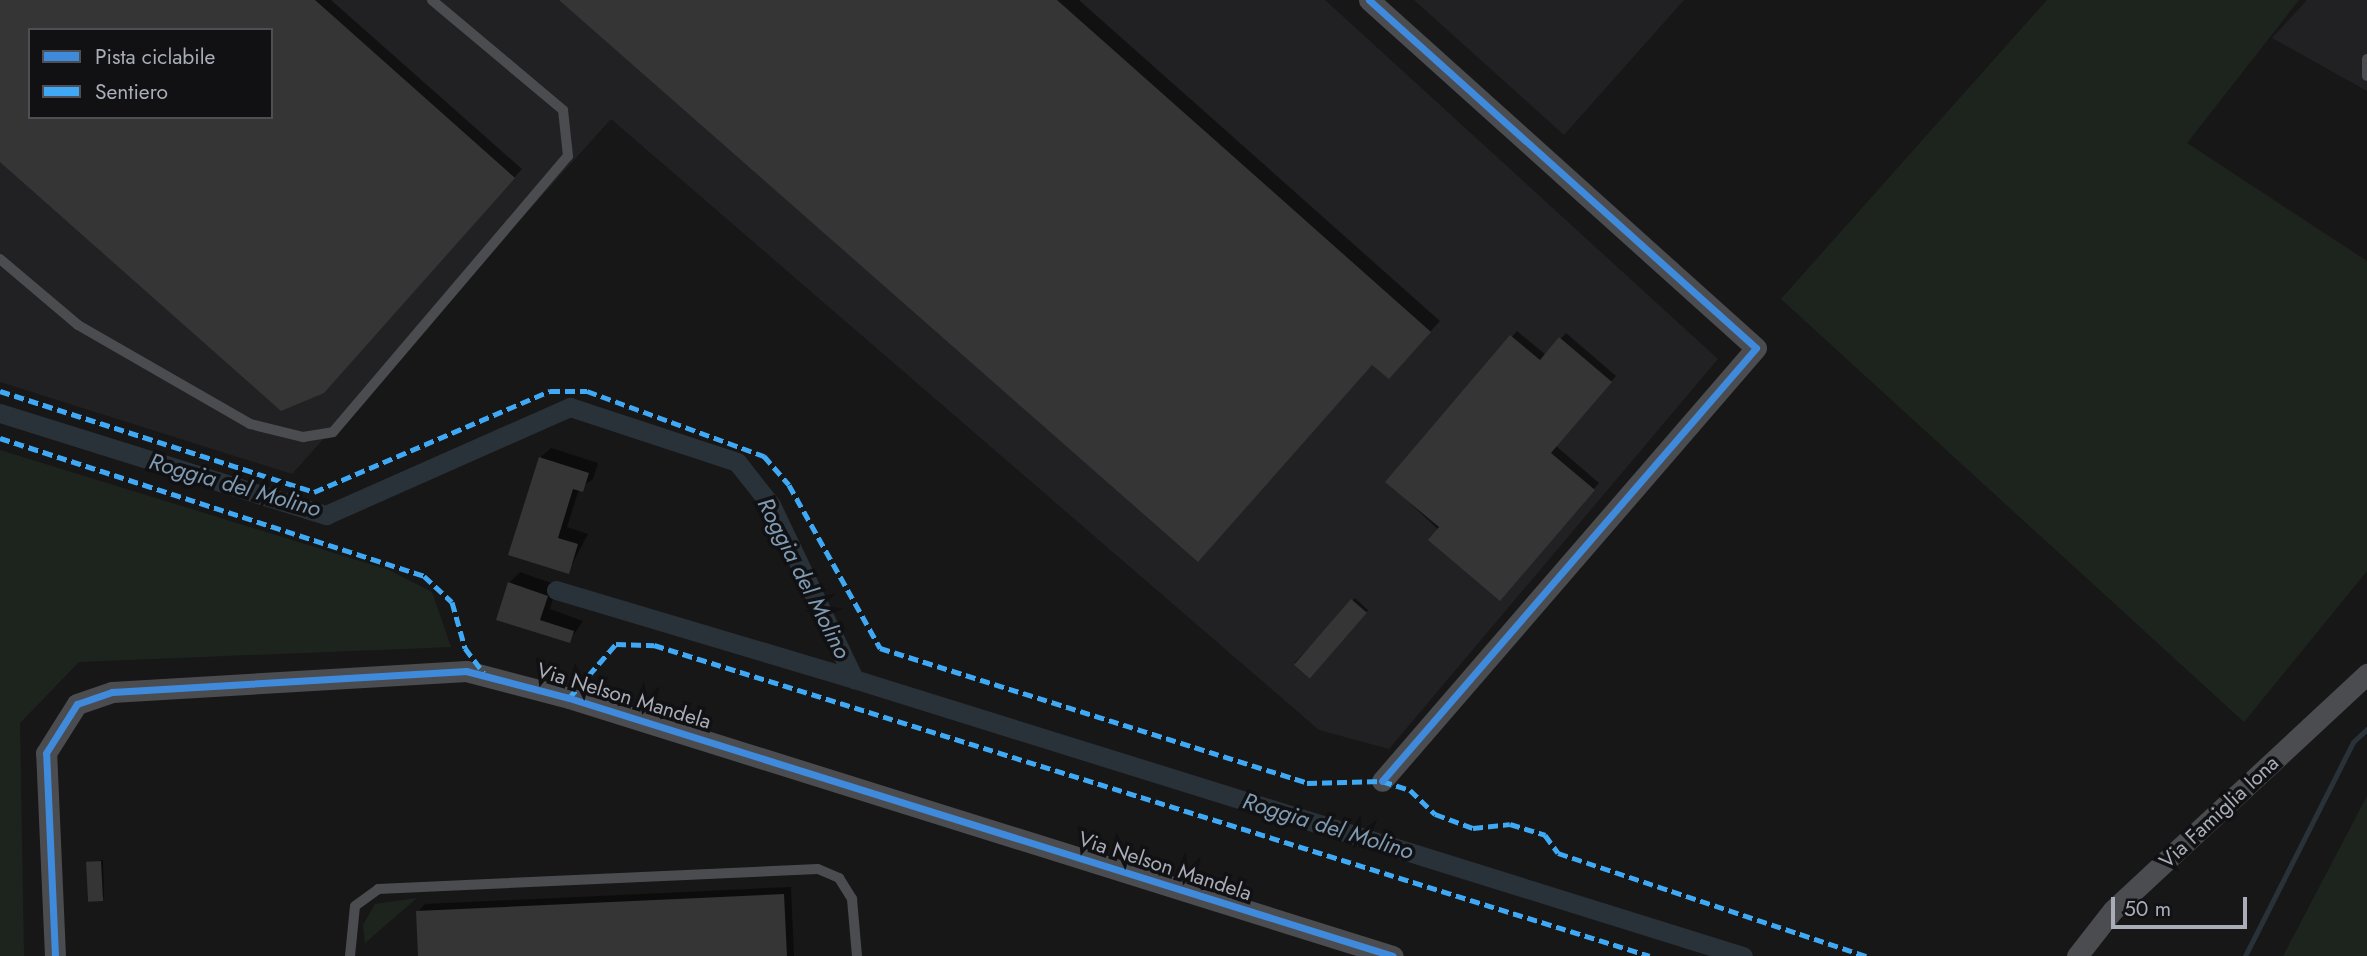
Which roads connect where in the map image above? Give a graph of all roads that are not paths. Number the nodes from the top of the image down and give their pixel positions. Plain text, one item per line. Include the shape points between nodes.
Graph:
1 (432, 0) edge
2 (1368, 0) edge
3 (2367, 59) edge
4 (2367, 76) edge
5 (0, 259) edge
6 (2367, 674) edge
7 (1382, 781) dead end
8 (55, 956) edge
9 (350, 956) edge
10 (857, 956) edge
11 (1394, 956) edge
12 (2077, 956) edge

1 - 5 lane via 563,110 568,156 333,432 303,437 250,424 78,325
2 - 7 street via 1756,348
3 - 4 lane
6 - 12 street, Via Famiglia Iona via 2113,910
8 - 11 street, Via Nelson Mandela via 46,753 77,704 112,692 466,671 583,702
9 - 10 lane via 355,906 378,889 818,869 839,878 852,899

